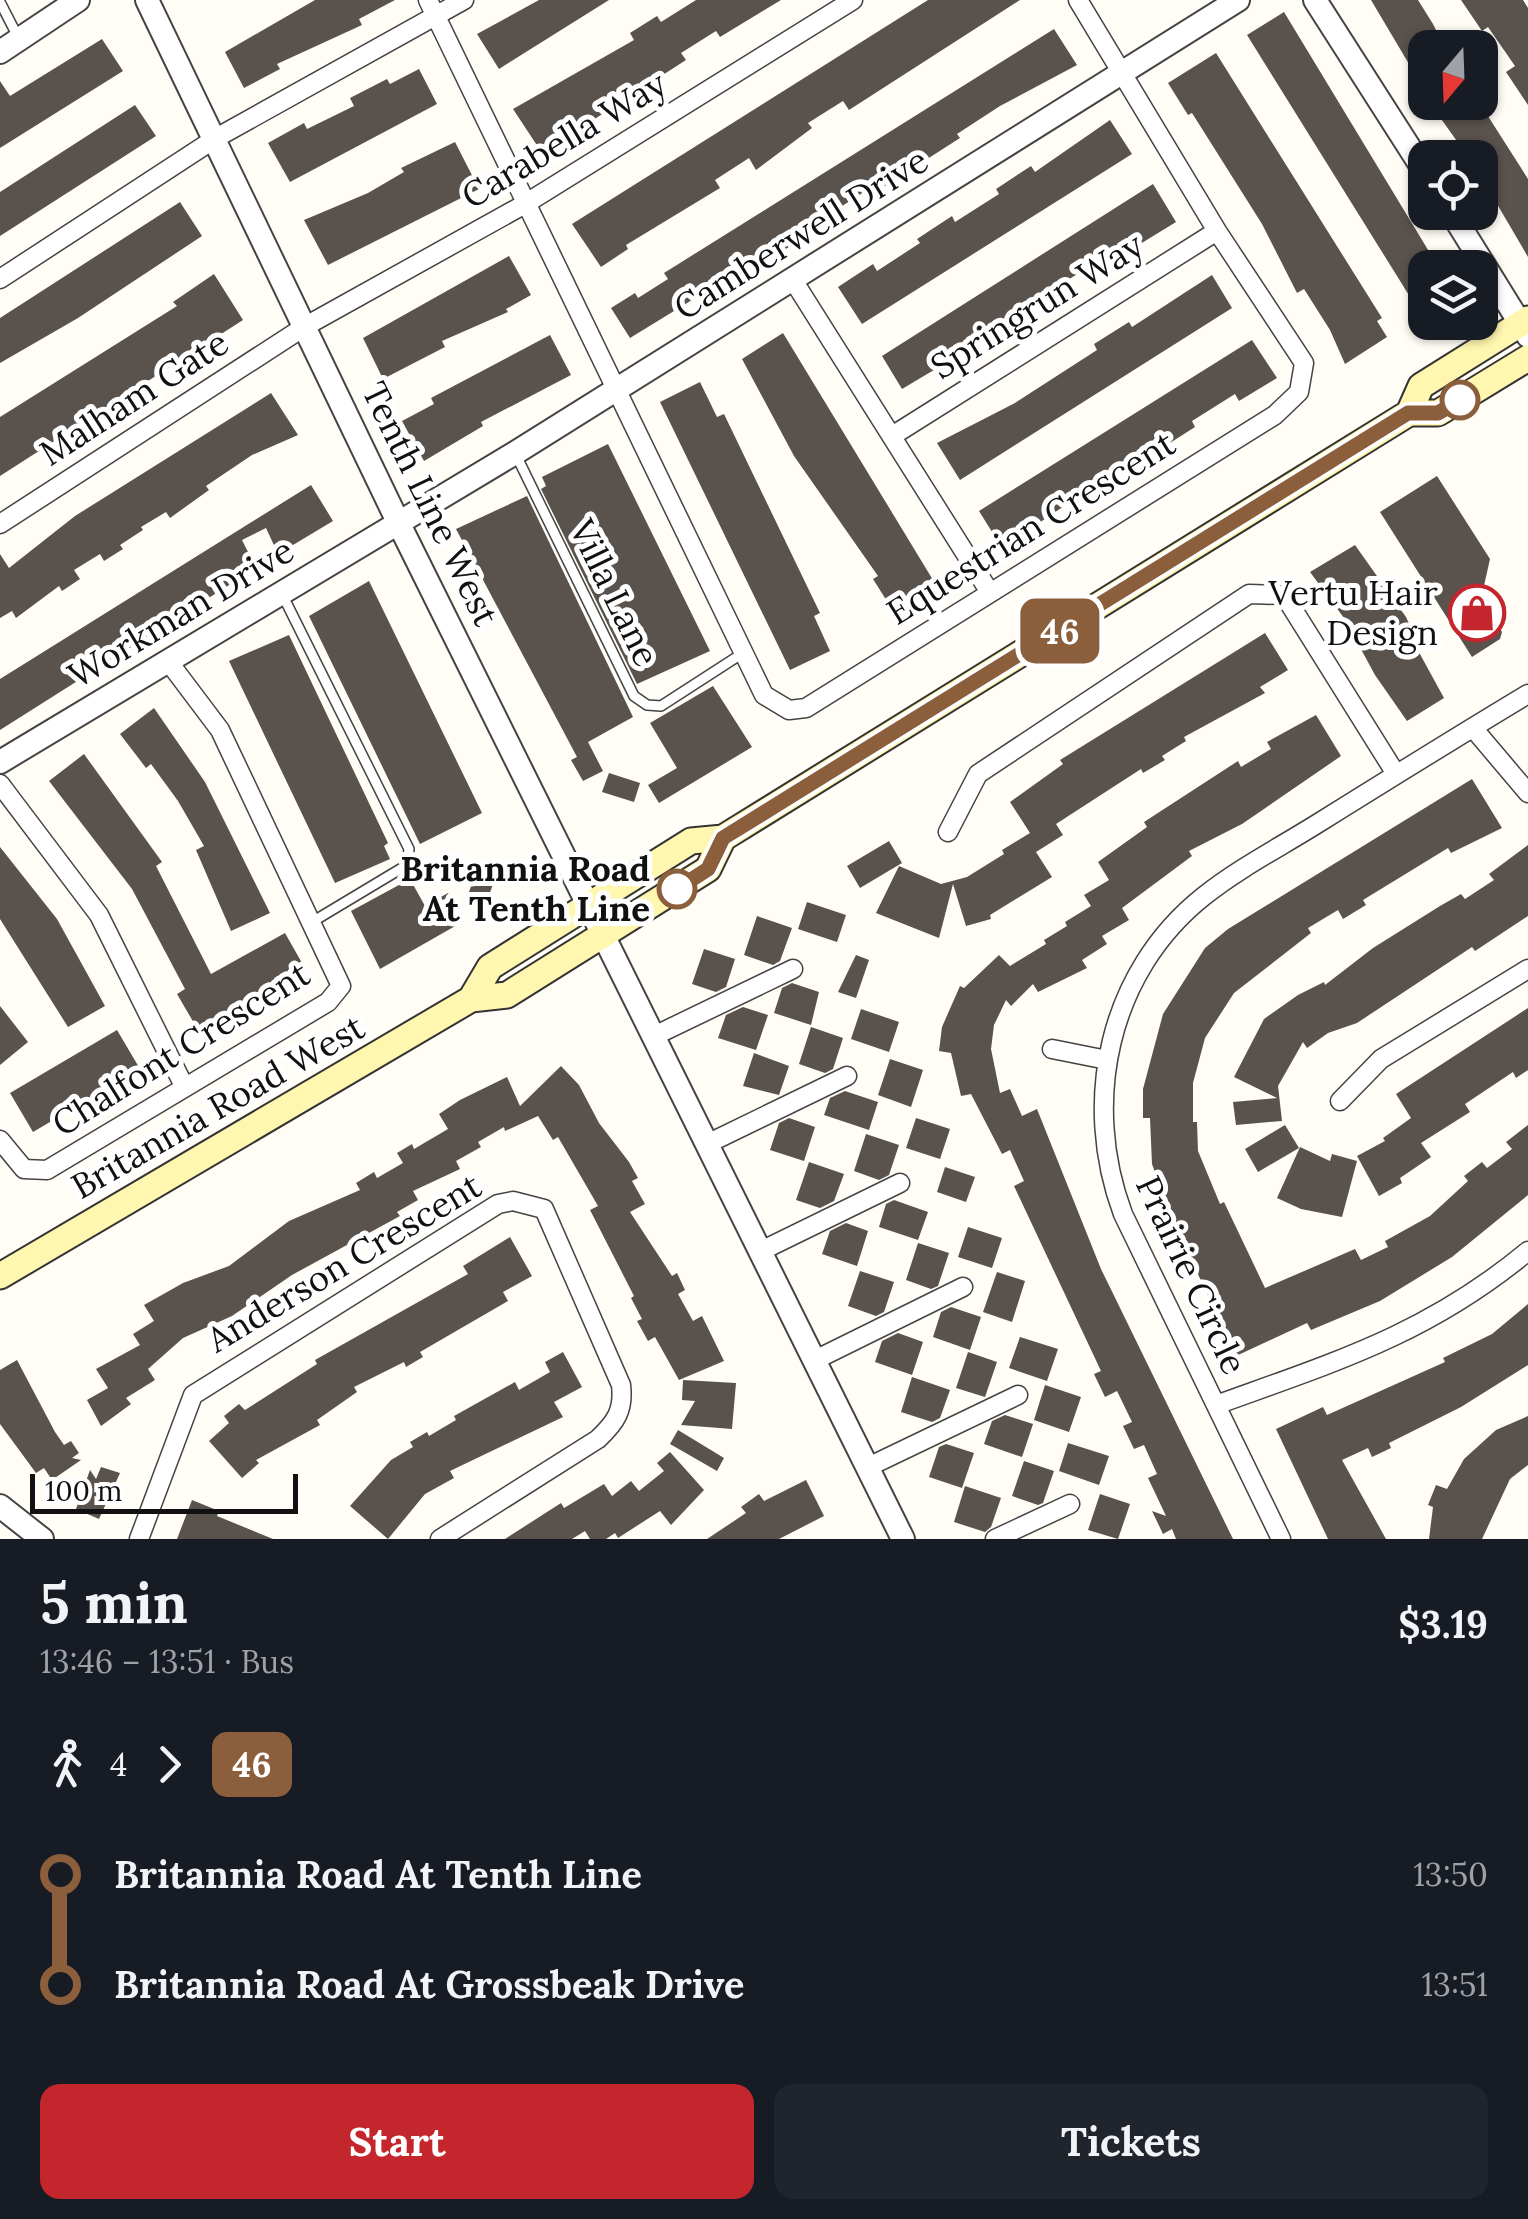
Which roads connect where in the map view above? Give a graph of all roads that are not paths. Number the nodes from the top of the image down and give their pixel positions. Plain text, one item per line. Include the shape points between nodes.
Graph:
1 (78, 0) edge
2 (147, 0) edge
3 (464, 0) edge
4 (854, 0) edge
5 (1078, 0) edge
6 (1238, 0) edge
7 (1315, 0) edge
8 (0, 2) edge
9 (431, 9) edge
10 (10, 46) edge
11 (1124, 73) junction
12 (216, 138) junction
13 (1408, 145) edge
14 (525, 204) junction
15 (1463, 230) edge
16 (1217, 231) junction
17 (0, 280) edge
18 (793, 280) junction
19 (1526, 326) edge
20 (304, 327) junction
21 (1528, 358) edge
22 (614, 392) junction
23 (1408, 413) junction
24 (892, 436) junction
25 (515, 453) junction
26 (0, 524) edge
27 (399, 524) junction
28 (988, 591) junction
29 (282, 593) junction
30 (742, 653) junction
31 (168, 661) junction
32 (1528, 694) edge
33 (1472, 728) junction
34 (0, 762) edge
35 (1396, 774) junction
36 (0, 784) edge
37 (1528, 793) edge
38 (948, 832) dead end
39 (723, 838) junction
40 (589, 905) junction
41 (312, 922) junction
42 (605, 936) junction
43 (792, 969) dead end
44 (1528, 969) edge
45 (472, 999) junction
46 (654, 1036) junction
47 (1052, 1049) dead end
48 (1106, 1060) junction
49 (847, 1076) dead end
50 (184, 1086) junction
51 (1340, 1101) dead end
52 (0, 1140) edge
53 (706, 1144) junction
54 (900, 1182) dead end
55 (760, 1252) junction
56 (1528, 1252) edge
57 (0, 1276) edge
58 (963, 1287) dead end
59 (815, 1360) junction
60 (1018, 1394) dead end
61 (1216, 1406) junction
62 (868, 1467) junction
63 (1070, 1504) dead end
64 (0, 1506) edge
65 (42, 1539) edge
66 (139, 1539) edge
67 (440, 1539) edge
68 (902, 1539) edge
69 (996, 1539) edge
70 (1281, 1539) edge

1 - 10 street
2 - 12 street, Tenth Line West
3 - 9 street
4 - 14 street, Carabella Way
5 - 11 street, Equestrian Crescent
6 - 11 street, Camberwell Drive
7 - 13 street
8 - 10 lane
9 - 12 street
9 - 14 street, Equestrian Crescent
11 - 16 street, Equestrian Crescent
11 - 18 street, Camberwell Drive
12 - 17 street
12 - 20 street, Tenth Line West
14 - 20 street, Carabella Way
14 - 22 street, Equestrian Crescent
15 - 19 street
16 - 24 street, Springrun Way
16 - 28 street, Equestrian Crescent via 1304,363 1299,392 1274,415
18 - 22 street, Camberwell Drive
18 - 24 street
19 - 23 main road, Britannia Road West via 1422,386
20 - 26 street, Malham Gate
20 - 27 street, Tenth Line West
21 - 23 main road, Britannia Road West via 1438,413
22 - 25 street, Camberwell Drive
22 - 30 street, Equestrian Crescent
23 - 39 main road, Britannia Road West
24 - 28 street
25 - 27 street, Camberwell Drive
25 - 30 lane, Villa Lane via 634,696 661,706
27 - 29 street, Workman Drive
27 - 40 street, Tenth Line West
28 - 30 street, Equestrian Crescent via 806,708 776,706
29 - 31 street, Workman Drive
29 - 41 lane via 410,849 406,865
31 - 34 street, Workman Drive
31 - 41 street, Chalfont Crescent via 220,730
32 - 33 street, Prairie Circle
33 - 35 street, Prairie Circle
33 - 37 street
35 - 38 street via 1284,595 1249,594 978,774
35 - 48 street, Prairie Circle via 1218,887 1174,924 1125,999
36 - 50 street via 99,914
39 - 40 main road, Britannia Road West via 691,842
39 - 42 main road, Britannia Road West via 708,869
40 - 42 street, Tenth Line West
40 - 45 main road, Britannia Road West via 490,966
41 - 50 street, Chalfont Crescent via 341,986 328,1002
42 - 45 main road, Britannia Road West via 507,995
42 - 46 street, Tenth Line West
43 - 46 street
44 - 51 street via 1381,1059
45 - 57 main road, Britannia Road West
46 - 53 street, Tenth Line West
47 - 48 street
48 - 61 street, Prairie Circle via 1102,1129 1110,1175
49 - 53 street
50 - 52 street, Chalfont Crescent via 47,1170 24,1169
53 - 55 street, Tenth Line West
54 - 55 street
55 - 59 street, Tenth Line West
56 - 61 street via 1408,1333
58 - 59 street
59 - 62 street, Tenth Line West
60 - 62 street
61 - 70 street, Prairie Circle
62 - 68 street, Tenth Line West
63 - 69 street
64 - 65 street
66 - 67 street, Anderson Crescent via 193,1395 498,1204 514,1201 544,1209 623,1402 616,1423 598,1439

